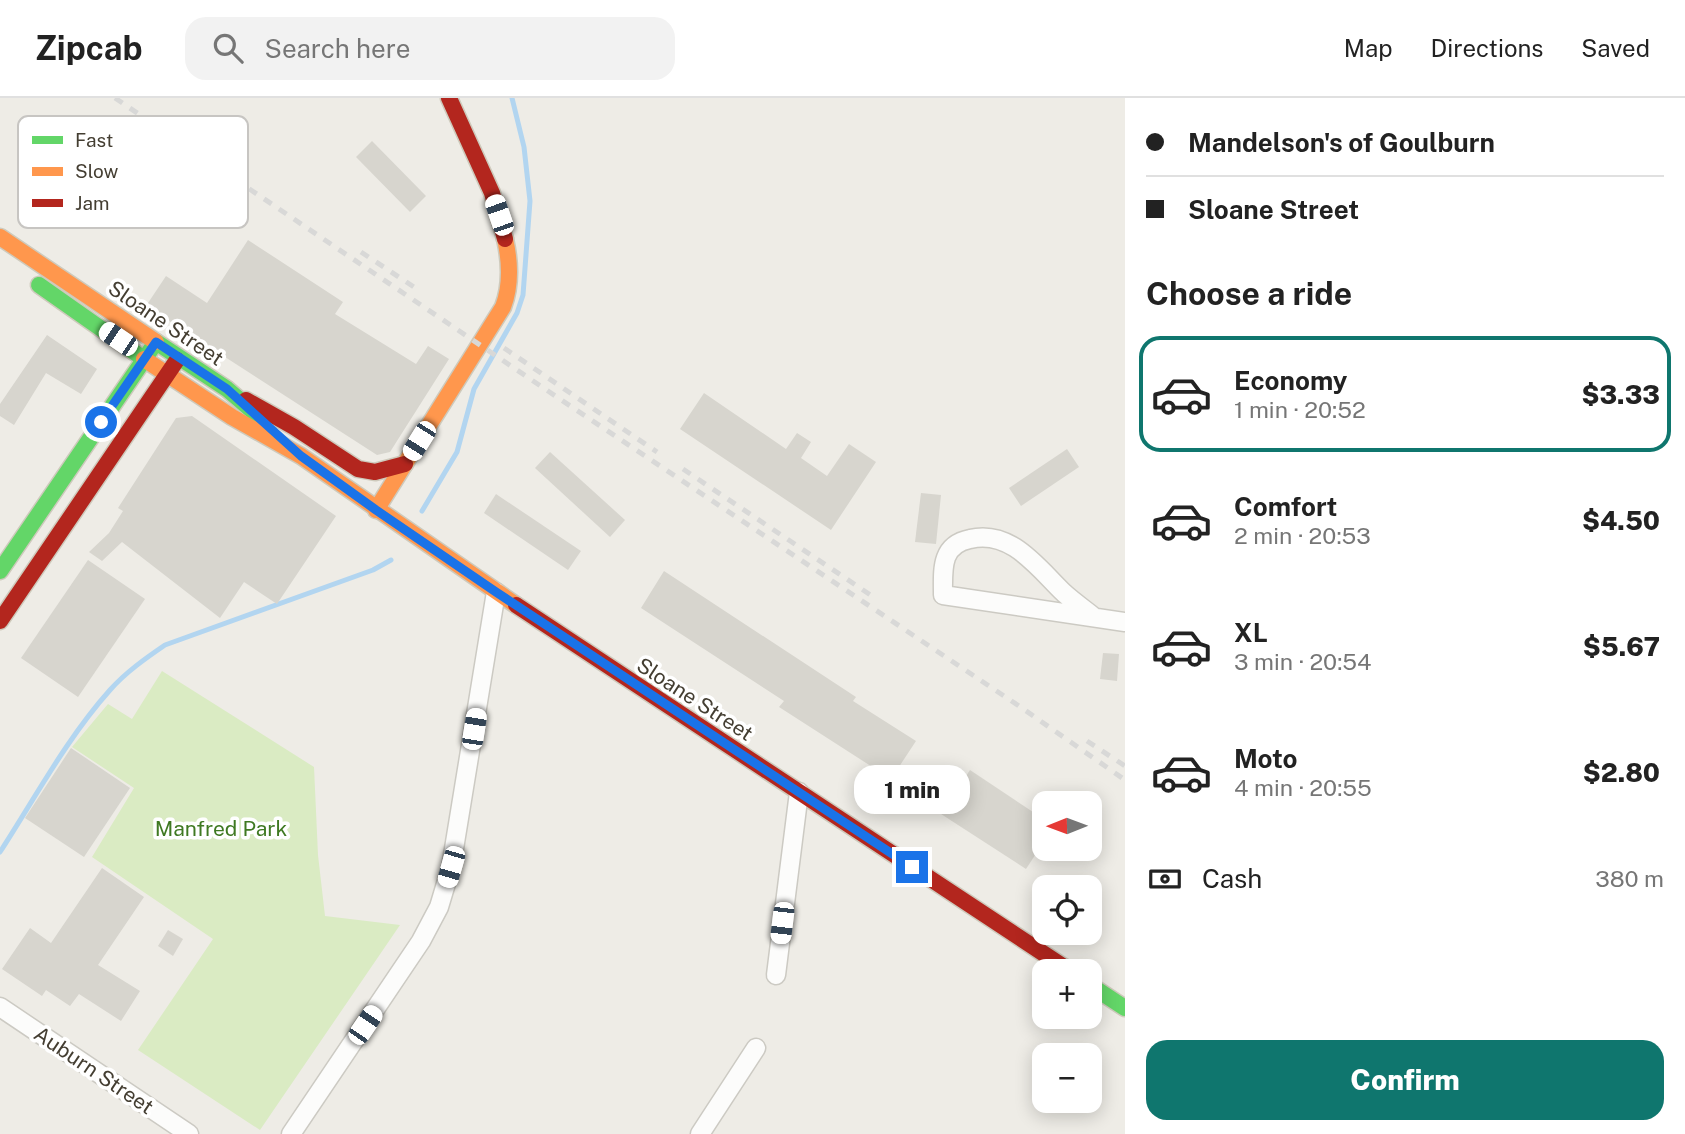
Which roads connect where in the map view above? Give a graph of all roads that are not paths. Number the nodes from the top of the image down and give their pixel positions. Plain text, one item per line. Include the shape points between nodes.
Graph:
1 (449, 98) edge
2 (0, 237) edge
3 (22, 274) dead end
4 (156, 342) junction
5 (179, 358) junction
6 (144, 359) junction
7 (166, 375) junction
8 (227, 389) junction
9 (301, 456) junction
10 (405, 464) junction
11 (376, 510) junction
12 (1, 569) edge
13 (26, 582) junction
14 (496, 592) junction
15 (1094, 617) junction
16 (0, 621) edge
17 (1125, 622) edge
18 (799, 792) junction
19 (1052, 959) edge
20 (776, 975) dead end
21 (1102, 993) edge
22 (0, 1007) edge
23 (1125, 1008) edge
24 (756, 1048) dead end
25 (189, 1134) edge
26 (291, 1134) edge
27 (699, 1134) edge

1 - 10 main road via 499,215 508,291 498,315
2 - 4 main road, Sloane Street
3 - 6 main road, Sloane Street
4 - 5 main road, Sloane Street
4 - 6 main road
5 - 7 main road
5 - 8 main road, Sloane Street
6 - 7 main road, Sloane Street
6 - 12 main road
7 - 9 main road, Sloane Street
7 - 13 main road
8 - 9 main road, Sloane Street
8 - 10 main road via 358,469 381,471
9 - 11 main road, Sloane Street
10 - 11 main road
11 - 14 main road, Sloane Street
12 - 13 main road
13 - 16 main road
14 - 18 main road, Sloane Street
14 - 26 street via 451,867 439,907 395,982
15 - 15 street via 943,595 947,553 953,545 976,537 1000,540 1027,555
15 - 17 street
18 - 19 main road, Sloane Street
18 - 20 street
21 - 23 main road
22 - 25 street, Auburn Street
24 - 27 street

